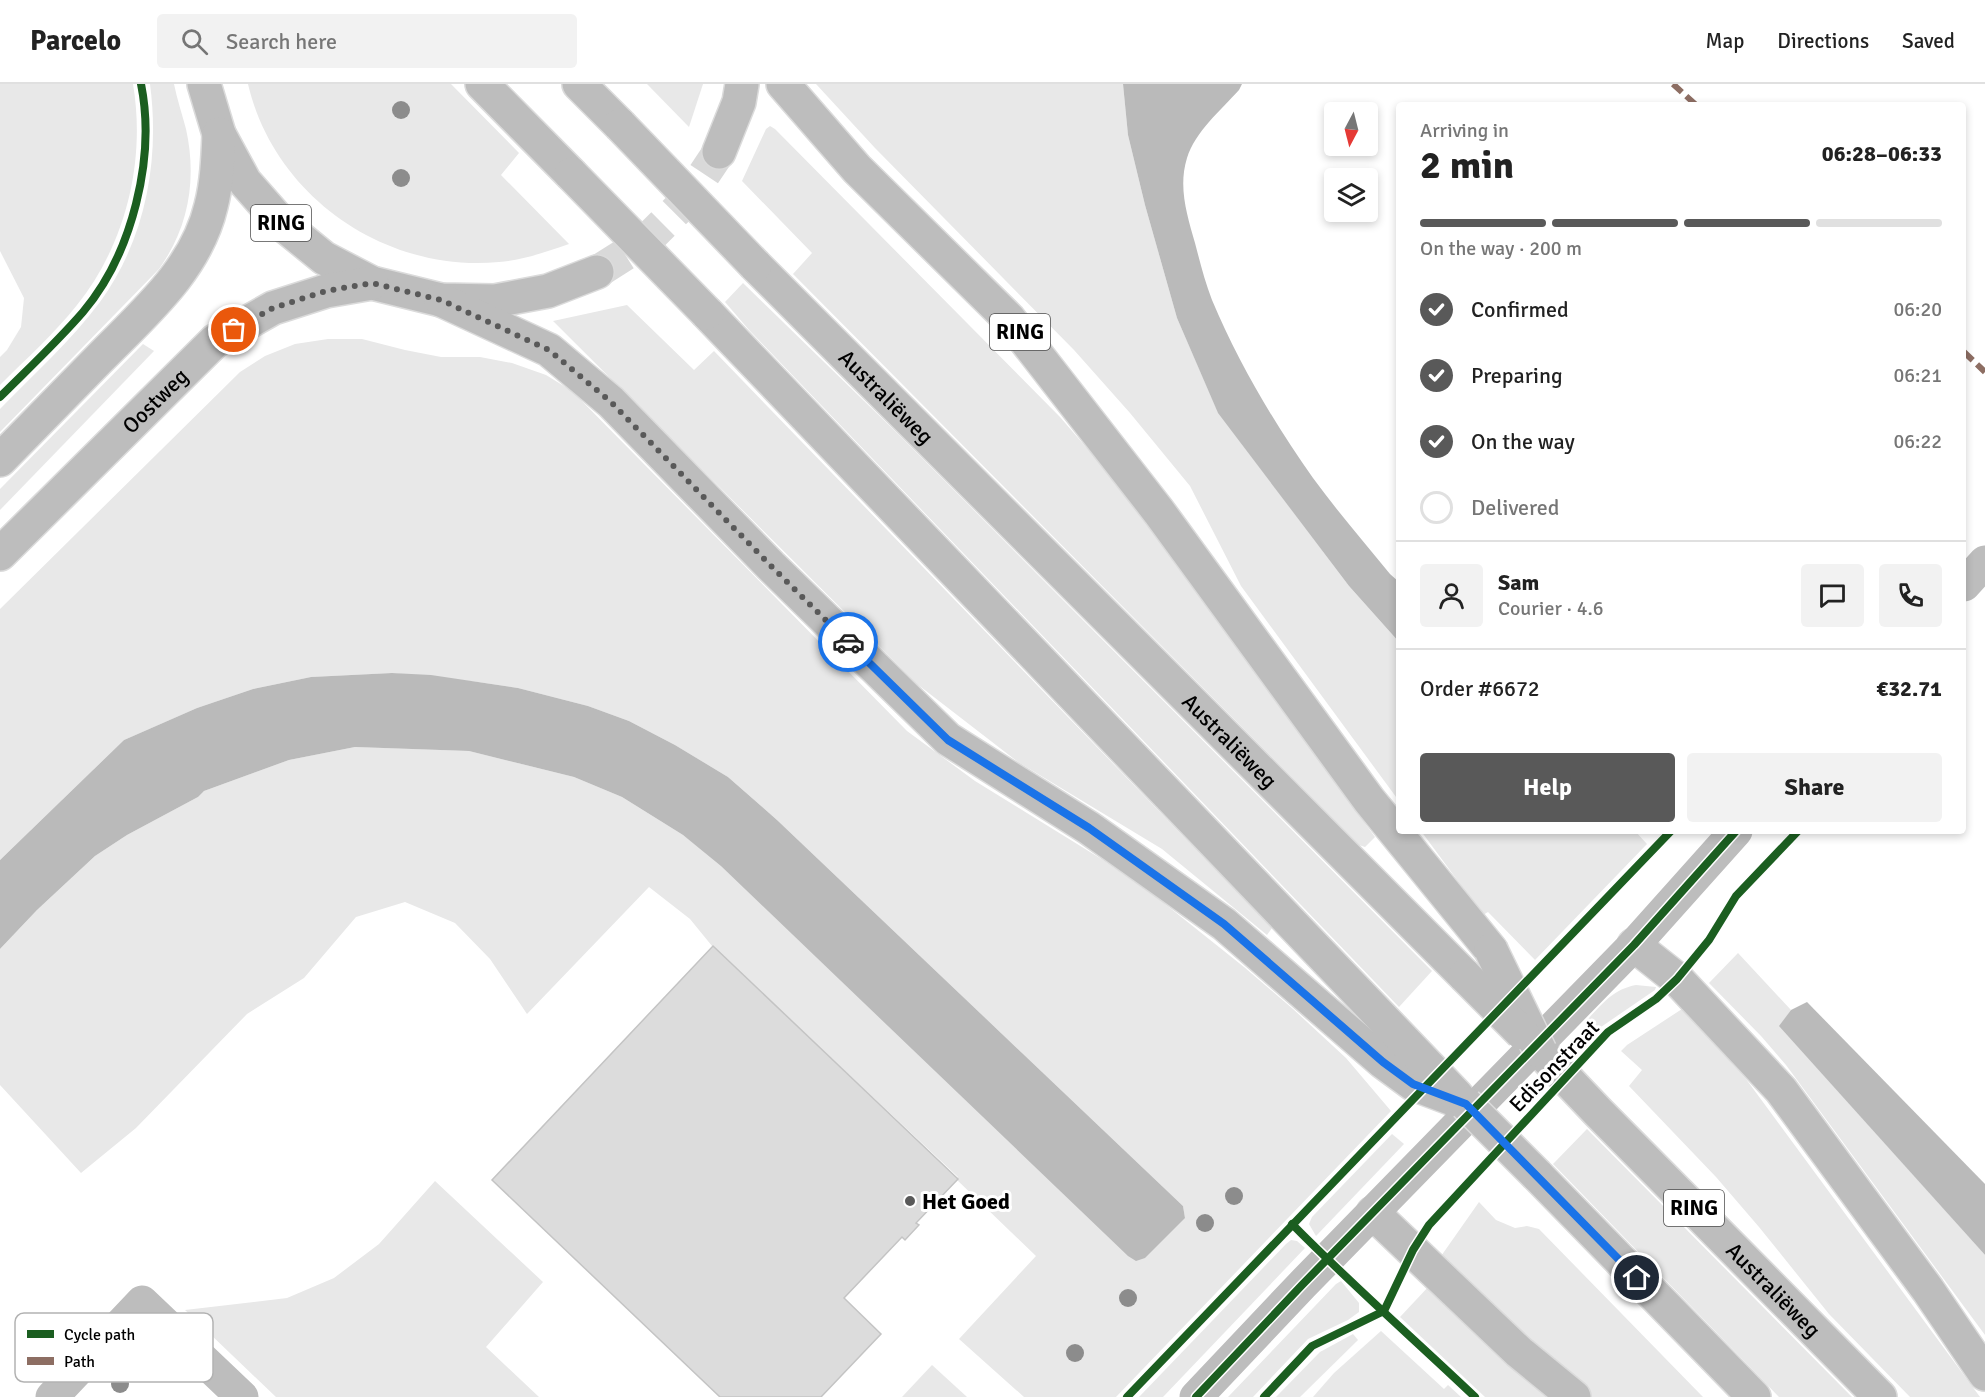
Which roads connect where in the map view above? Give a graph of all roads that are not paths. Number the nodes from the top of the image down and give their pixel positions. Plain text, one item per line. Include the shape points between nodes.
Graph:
1 (204, 84) edge
2 (482, 84) edge
3 (579, 84) edge
4 (742, 84) edge
5 (783, 84) edge
6 (219, 134) junction
7 (719, 152) tunnel mouth
8 (597, 272) tunnel mouth
9 (372, 283) junction
10 (441, 300) junction
11 (0, 460) edge
12 (0, 554) edge
13 (1985, 562) edge
14 (1966, 583) edge
15 (1396, 833) edge
16 (1397, 834) edge
17 (1733, 834) edge
18 (1634, 945) junction
19 (1540, 1051) junction
20 (1394, 1052) junction
21 (1373, 1213) junction
22 (132, 1313) edge
23 (153, 1313) edge
24 (213, 1370) edge
25 (1985, 1374) edge
26 (66, 1382) edge
27 (52, 1397) edge
28 (242, 1397) edge
29 (1196, 1397) edge
30 (1574, 1397) edge
31 (1754, 1397) edge
32 (1880, 1397) edge

1 - 6 main road, RING
2 - 20 main road, bridge via 707,313
3 - 19 main road, Australiëweg, bridge via 755,266
4 - 7 main road
5 - 15 main road, RING, bridge via 857,169 1009,319 1159,512
6 - 9 main road, RING via 245,182 281,224 324,258
6 - 11 main road via 211,207 182,271
8 - 10 main road, RING via 548,291 495,301
9 - 10 main road, RING
9 - 12 main road, Oostweg via 326,291 273,308 215,341
10 - 20 main road, RING via 549,350 611,402 948,740 1089,828
13 - 14 main road
16 - 19 main road, RING, bridge via 1491,950
17 - 18 main road, Edisonstraat
18 - 21 main road, Edisonstraat
18 - 25 main road via 1677,979 1780,1090
19 - 32 main road, Australiëweg / RING
20 - 31 main road, bridge via 1466,1104
21 - 29 main road, Edisonstraat
21 - 30 main road via 1519,1352
22 - 23 main road via 142,1302
24 - 28 main road
26 - 27 main road

